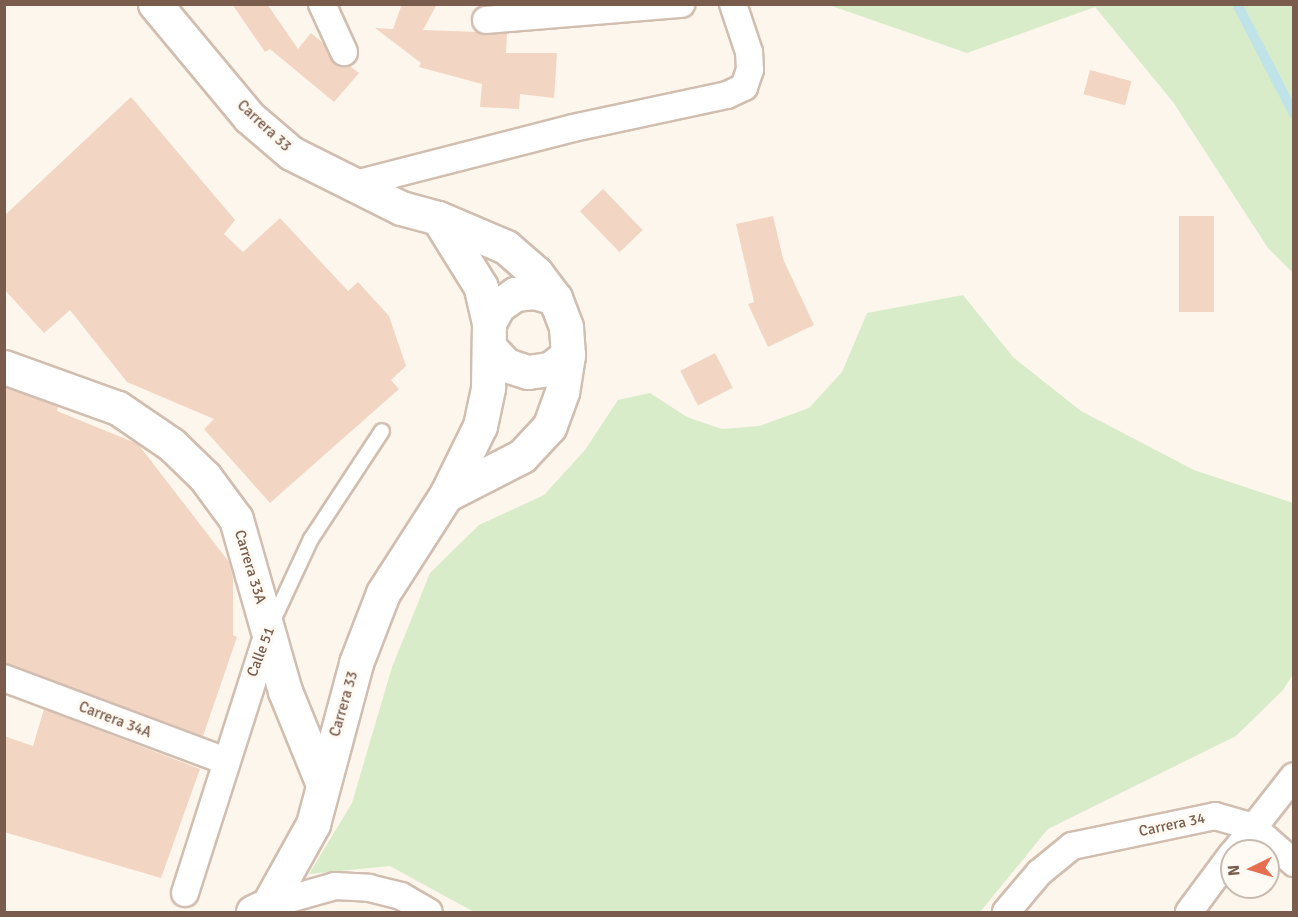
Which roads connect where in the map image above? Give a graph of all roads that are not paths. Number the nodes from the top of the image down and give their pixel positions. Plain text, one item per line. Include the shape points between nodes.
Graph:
1 (155, 4) edge
2 (322, 4) edge
3 (681, 4) edge
4 (733, 4) edge
5 (486, 20) dead end
6 (344, 52) dead end
7 (355, 184) junction
8 (438, 218) junction
9 (555, 298) junction
10 (490, 336) junction
11 (568, 356) junction
12 (4, 367) edge
13 (382, 431) dead end
14 (446, 495) junction
15 (269, 630) junction
16 (4, 678) edge
17 (226, 761) junction
18 (1293, 776) edge
19 (322, 782) junction
20 (1253, 827) junction
21 (1244, 839) edge
22 (1293, 863) edge
23 (1220, 870) edge
24 (185, 893) dead end
25 (260, 909) edge
26 (429, 912) edge
27 (1006, 912) edge
28 (1189, 912) edge

1 - 7 street, Carrera 33 via 249,117 291,153
2 - 6 street
3 - 5 street
4 - 7 street via 749,52 744,87 736,91
7 - 8 street, Carrera 33 via 401,208
8 - 9 street, Carrera 33 via 506,247 536,273
8 - 10 street, Carrera 33 via 472,270
9 - 10 street via 534,292 515,294 498,306
9 - 11 street, Carrera 33 via 566,327
10 - 11 street via 506,365 528,372 550,369
10 - 14 street, Carrera 33 via 480,426
11 - 14 street, Carrera 33 via 562,392 549,427 522,456
12 - 15 street, Carrera 33A via 118,408 172,446 205,477 236,519
13 - 15 lane, Calle 51 via 311,538
14 - 19 street, Carrera 33 via 383,593 356,663
15 - 17 street, Calle 51
15 - 19 street, Carrera 33A via 285,691
16 - 17 street, Carrera 34A
17 - 24 street, Calle 51
18 - 20 street
19 - 25 street, Carrera 33 via 313,824
20 - 21 street
20 - 22 street, Carrera 34
20 - 27 street, Carrera 34 via 1215,816 1072,846 1039,873
23 - 28 street
25 - 26 street via 335,886 369,888 400,896

